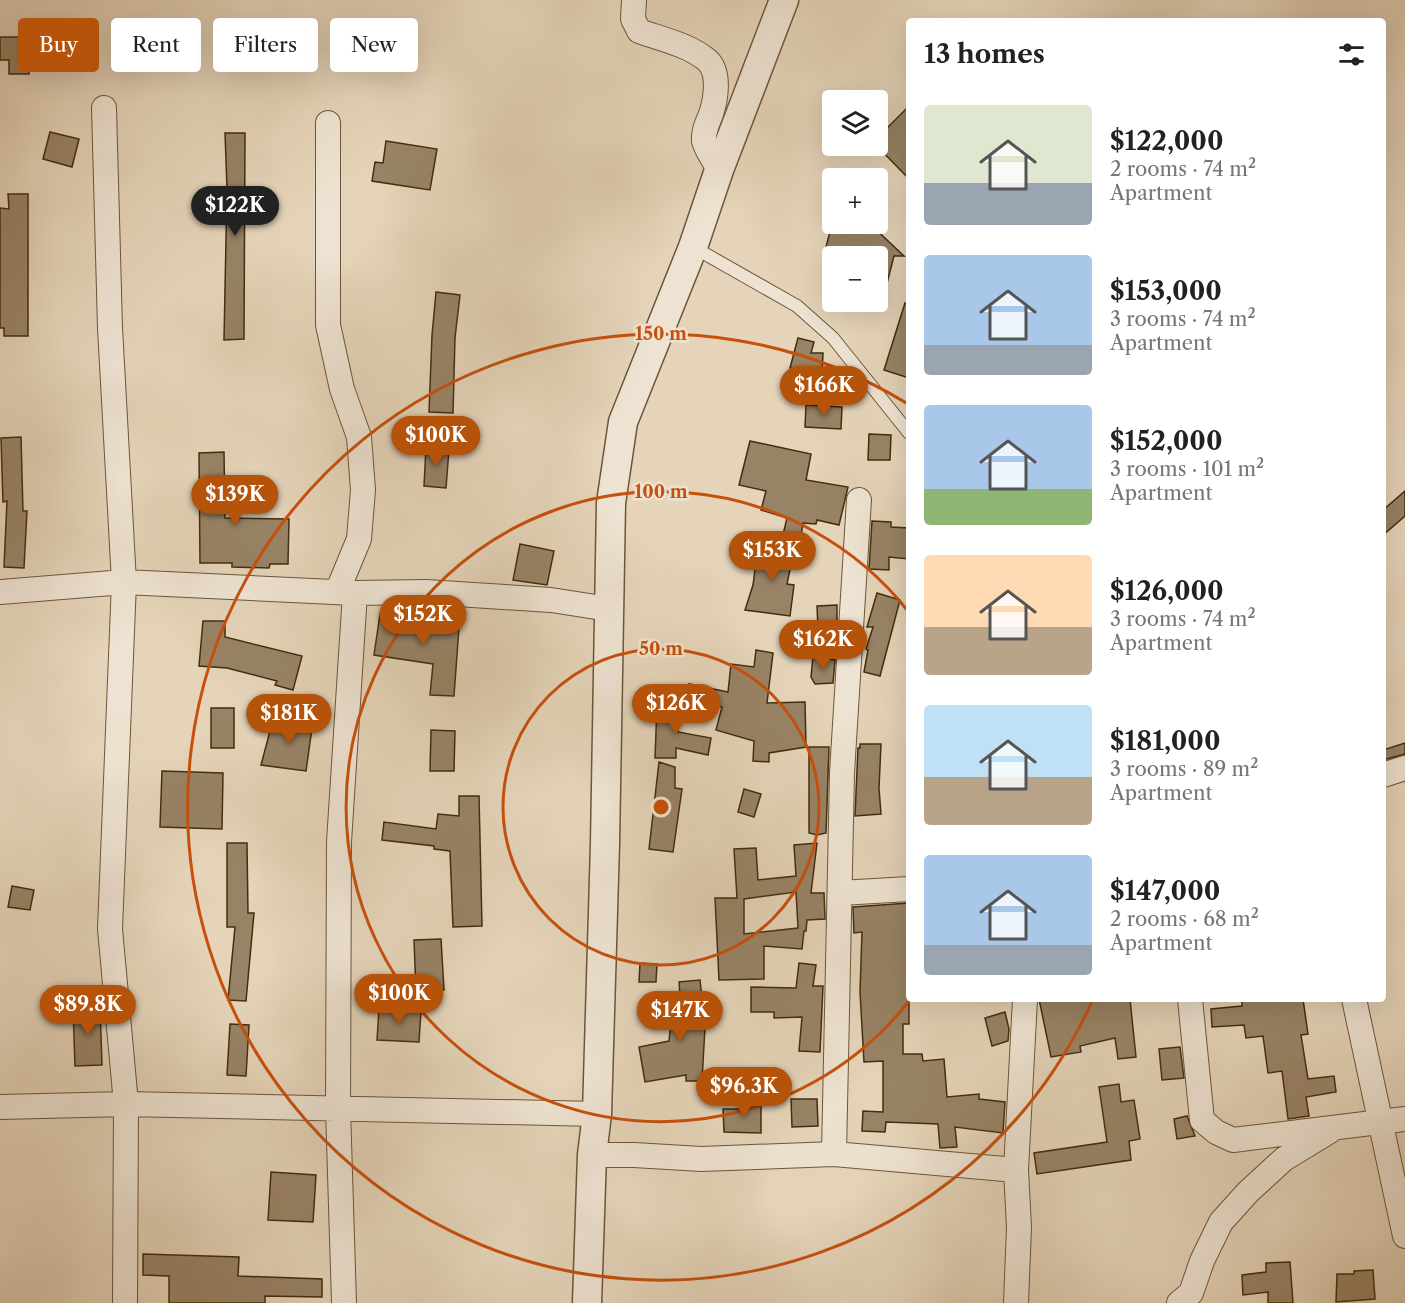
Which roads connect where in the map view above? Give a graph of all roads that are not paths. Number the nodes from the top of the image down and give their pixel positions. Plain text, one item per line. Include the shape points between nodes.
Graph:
1 (634, 0) edge
2 (784, 0) edge
3 (104, 108) dead end
4 (328, 123) dead end
5 (719, 170) junction
6 (693, 247) junction
7 (906, 430) edge
8 (859, 500) dead end
9 (124, 582) junction
10 (0, 592) edge
11 (346, 592) junction
12 (609, 609) junction
13 (1405, 768) edge
14 (1386, 774) edge
15 (906, 889) edge
16 (840, 892) junction
17 (1025, 1002) edge
18 (1190, 1002) edge
19 (1355, 1002) edge
20 (126, 1104) junction
21 (0, 1107) edge
22 (338, 1108) junction
23 (597, 1114) junction
24 (1405, 1119) edge
25 (1380, 1122) junction
26 (1337, 1127) junction
27 (834, 1154) junction
28 (592, 1155) junction
29 (1016, 1170) junction
30 (1405, 1236) edge
31 (1188, 1300) edge
32 (125, 1303) edge
33 (344, 1303) edge
34 (587, 1303) edge
35 (1016, 1303) edge

1 - 5 street via 633,19 639,31 692,51 708,61 715,72 704,141
2 - 5 street
3 - 9 street via 110,328
4 - 11 street via 328,325 342,389 359,437 363,490 359,539
5 - 6 street
6 - 7 lane via 796,306 833,338
6 - 12 street via 623,422 611,503
8 - 16 street via 846,692
9 - 10 street
9 - 11 street
9 - 20 street via 110,928
11 - 12 street via 540,599
11 - 22 street via 339,842
12 - 23 street
13 - 14 street
15 - 16 street
16 - 27 street
17 - 29 street
18 - 26 street via 1202,1120 1216,1132 1233,1140
19 - 25 street
20 - 21 street
20 - 22 street
20 - 32 street
22 - 23 street
22 - 33 street
23 - 28 street
24 - 25 street
25 - 26 street
25 - 30 street
26 - 31 street via 1284,1159 1221,1222
27 - 28 street via 701,1159
27 - 29 street
28 - 34 street
29 - 35 street

